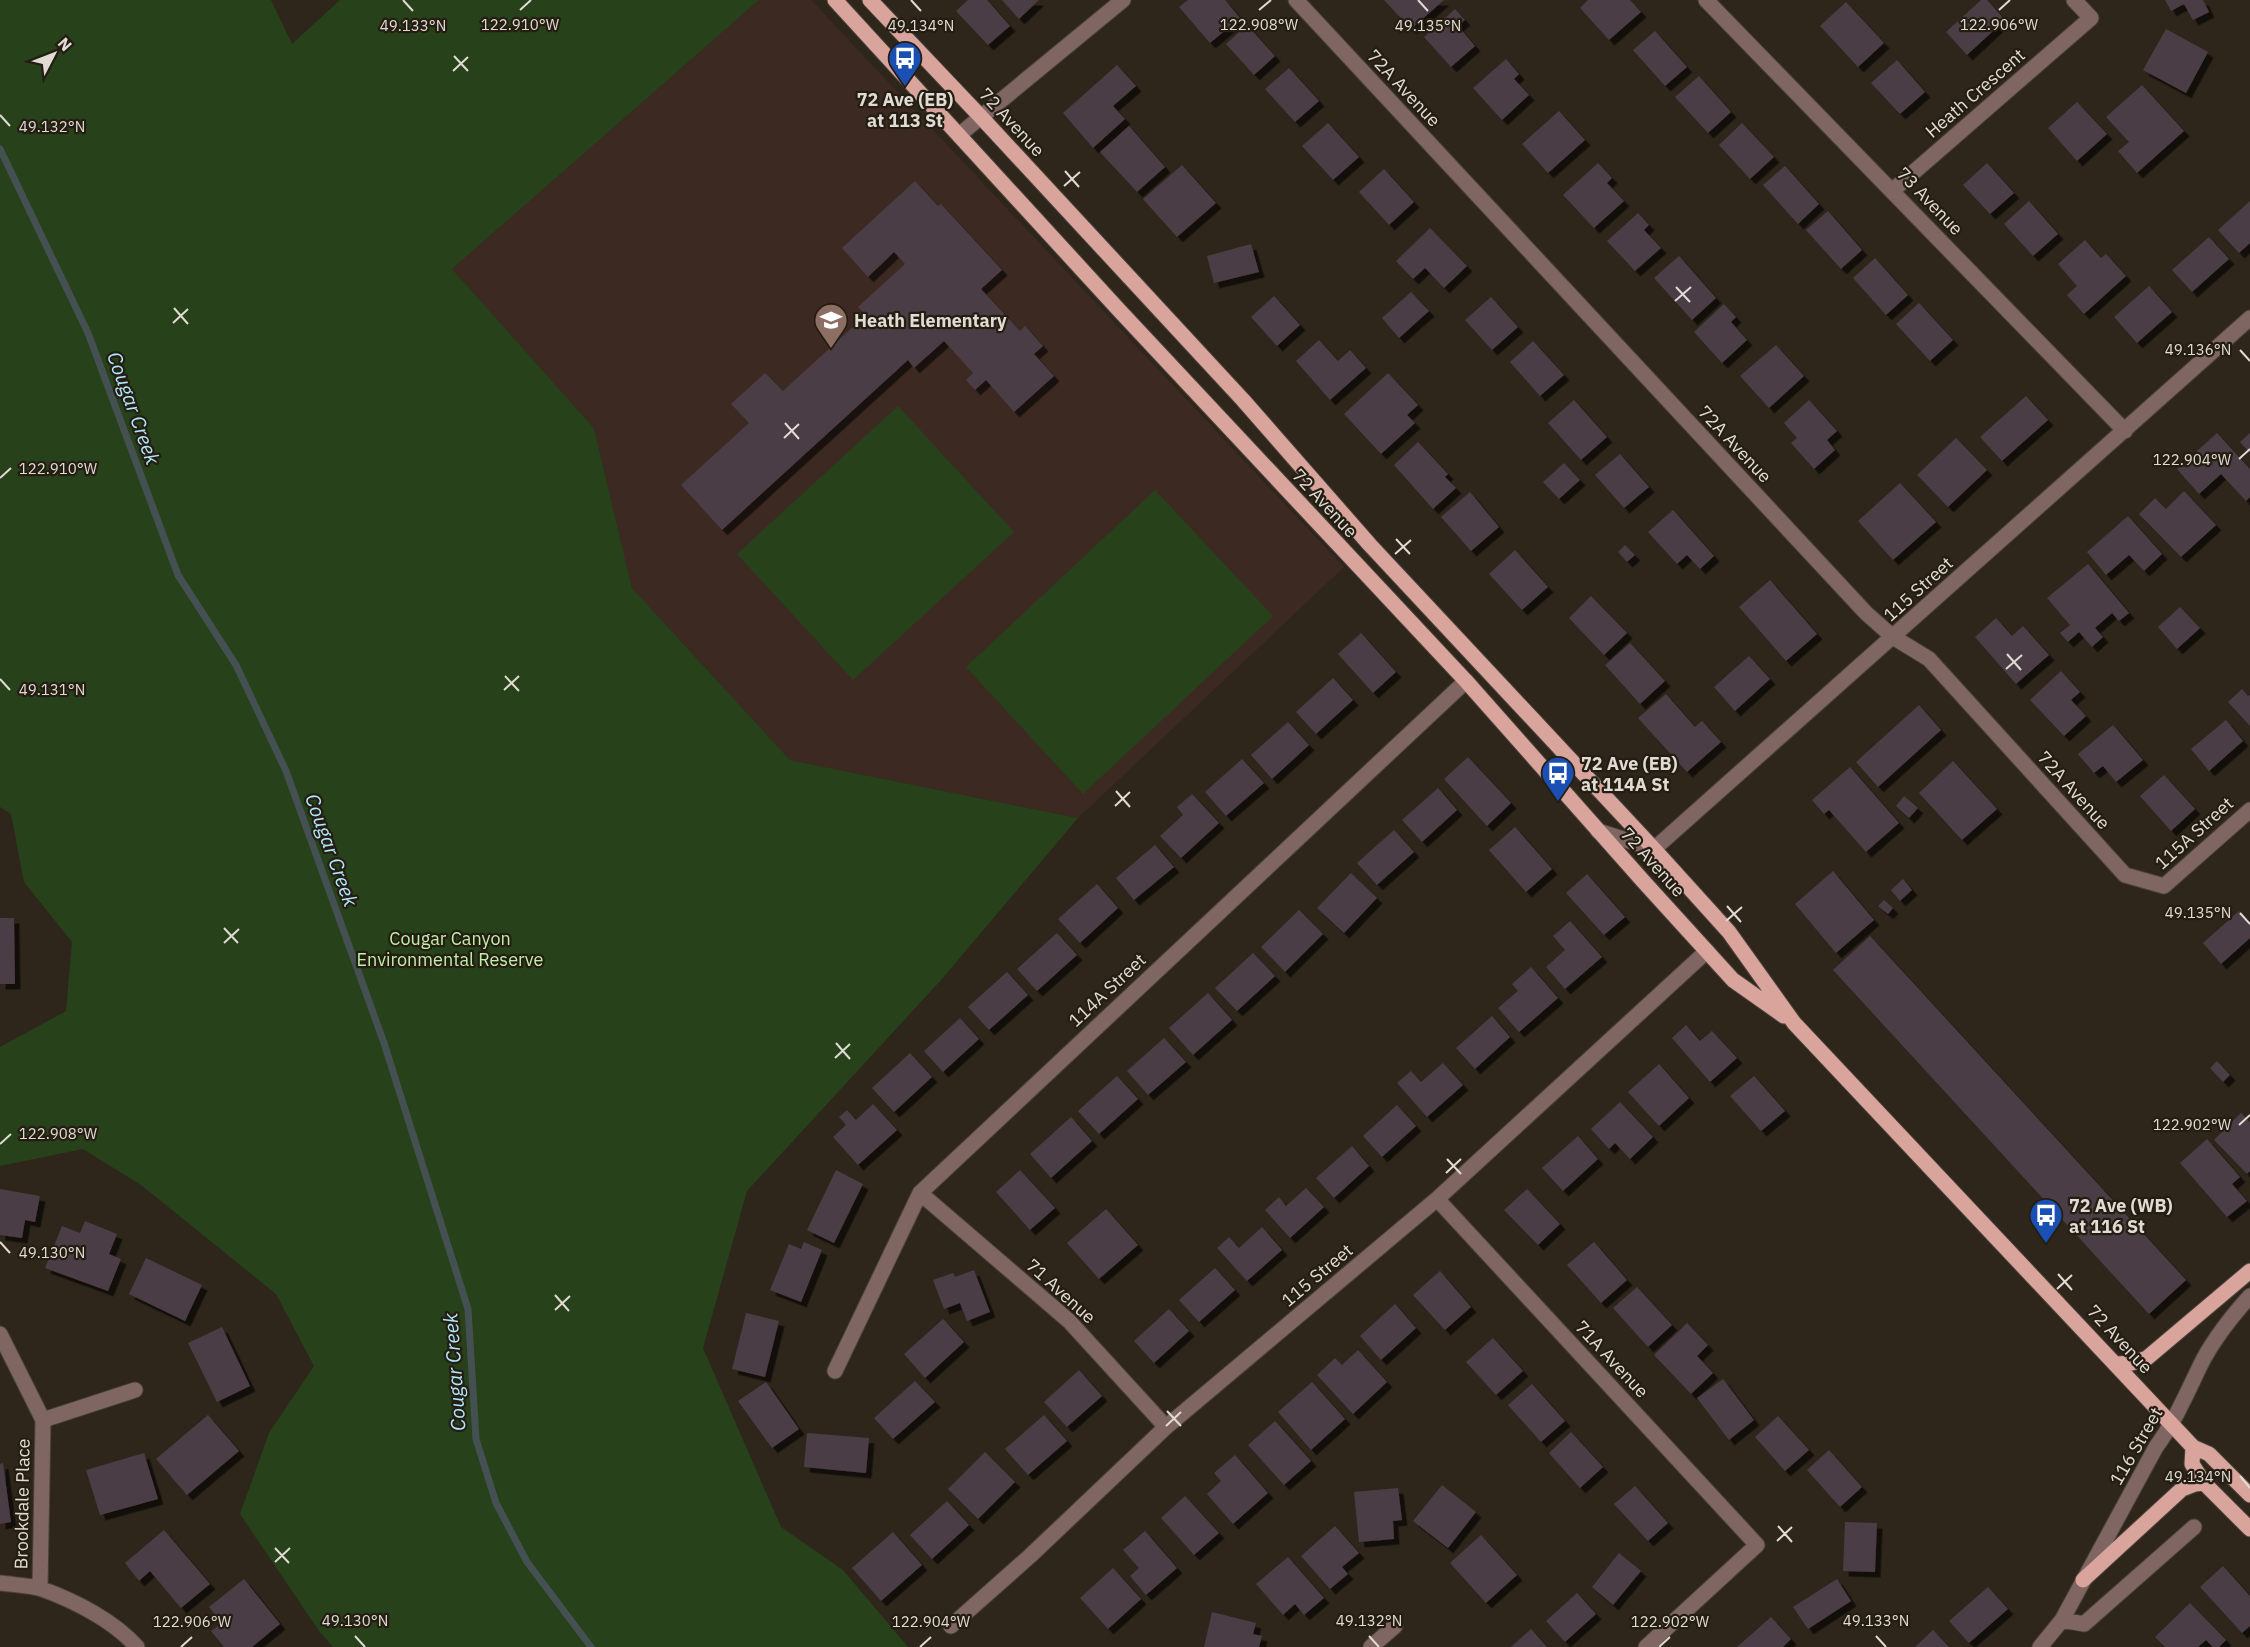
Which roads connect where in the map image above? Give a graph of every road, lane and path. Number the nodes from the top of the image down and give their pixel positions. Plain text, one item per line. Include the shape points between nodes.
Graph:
1 (835, 0) edge
2 (870, 0) edge
3 (1123, 0) edge
4 (1296, 0) edge
5 (1706, 0) edge
6 (2074, 0) edge
7 (981, 117) junction
8 (959, 135) junction
9 (1892, 191) junction
10 (2250, 318) edge
11 (2125, 431) junction
12 (1893, 637) junction
13 (1466, 681) junction
14 (2250, 810) edge
15 (1598, 831) junction
16 (1654, 849) junction
17 (2164, 886) joint
18 (1707, 951) junction
19 (1794, 1023) junction
20 (920, 1194) junction
21 (1437, 1199) junction
22 (2250, 1271) edge
23 (2250, 1296) edge
24 (0, 1334) edge
25 (2117, 1364) junction
26 (834, 1371) dead end
27 (135, 1390) dead end
28 (43, 1420) junction
29 (2172, 1425) junction
30 (1166, 1427) junction
31 (2193, 1447) junction
32 (2204, 1483) junction
33 (2250, 1495) edge
34 (2194, 1527) dead end
35 (2250, 1529) edge
36 (2083, 1580) junction
37 (0, 1583) edge
38 (40, 1588) junction
39 (2062, 1620) junction
40 (951, 1626) dead end
41 (1395, 1626) dead end
42 (137, 1647) edge
43 (1371, 1647) edge
44 (1646, 1647) edge
45 (2040, 1647) edge

1 - 8 main road, 72 Avenue
2 - 7 main road, 72 Avenue
3 - 7 street
4 - 12 street, 72A Avenue via 1860,608
5 - 9 street, 73 Avenue
6 - 9 street, Heath Crescent via 2091,18
7 - 8 street
7 - 16 main road, 72 Avenue via 1243,400 1370,545
8 - 13 main road, 72 Avenue
9 - 11 street, 73 Avenue
10 - 11 street, 115 Street
11 - 12 street, 115 Street
12 - 16 street, 115 Street
12 - 17 street, 72A Avenue via 1929,659 2125,875
13 - 15 main road, 72 Avenue
13 - 20 street, 114A Street
14 - 17 street, 115A Street
15 - 16 street
15 - 18 main road, 72 Avenue
16 - 19 main road, 72 Avenue via 1729,932
18 - 19 main road, 72 Avenue via 1733,980
18 - 21 street, 115 Street
19 - 25 main road, 72 Avenue
20 - 26 street, 114A Street
20 - 30 street, 71 Avenue via 1069,1321
21 - 30 street, 115 Street
21 - 44 street, 71A Avenue via 1757,1545
22 - 25 main road via 2147,1358
23 - 29 street, 116 Street via 2226,1322
24 - 28 street, Brookdale Place
25 - 29 main road, 72 Avenue
27 - 28 street, Brookdale Place
28 - 38 street, Brookdale Place
29 - 31 main road, 72 Avenue
29 - 36 street, 116 Street
30 - 40 street, 115 Street
31 - 32 main road via 2192,1464
31 - 33 main road, 72 Avenue via 2209,1454
32 - 35 main road
32 - 36 main road via 2182,1490
34 - 39 street via 2084,1624
36 - 39 street, 116 Street
37 - 38 street
38 - 42 street via 83,1608 126,1635
39 - 45 street, 116 Street
41 - 43 street

